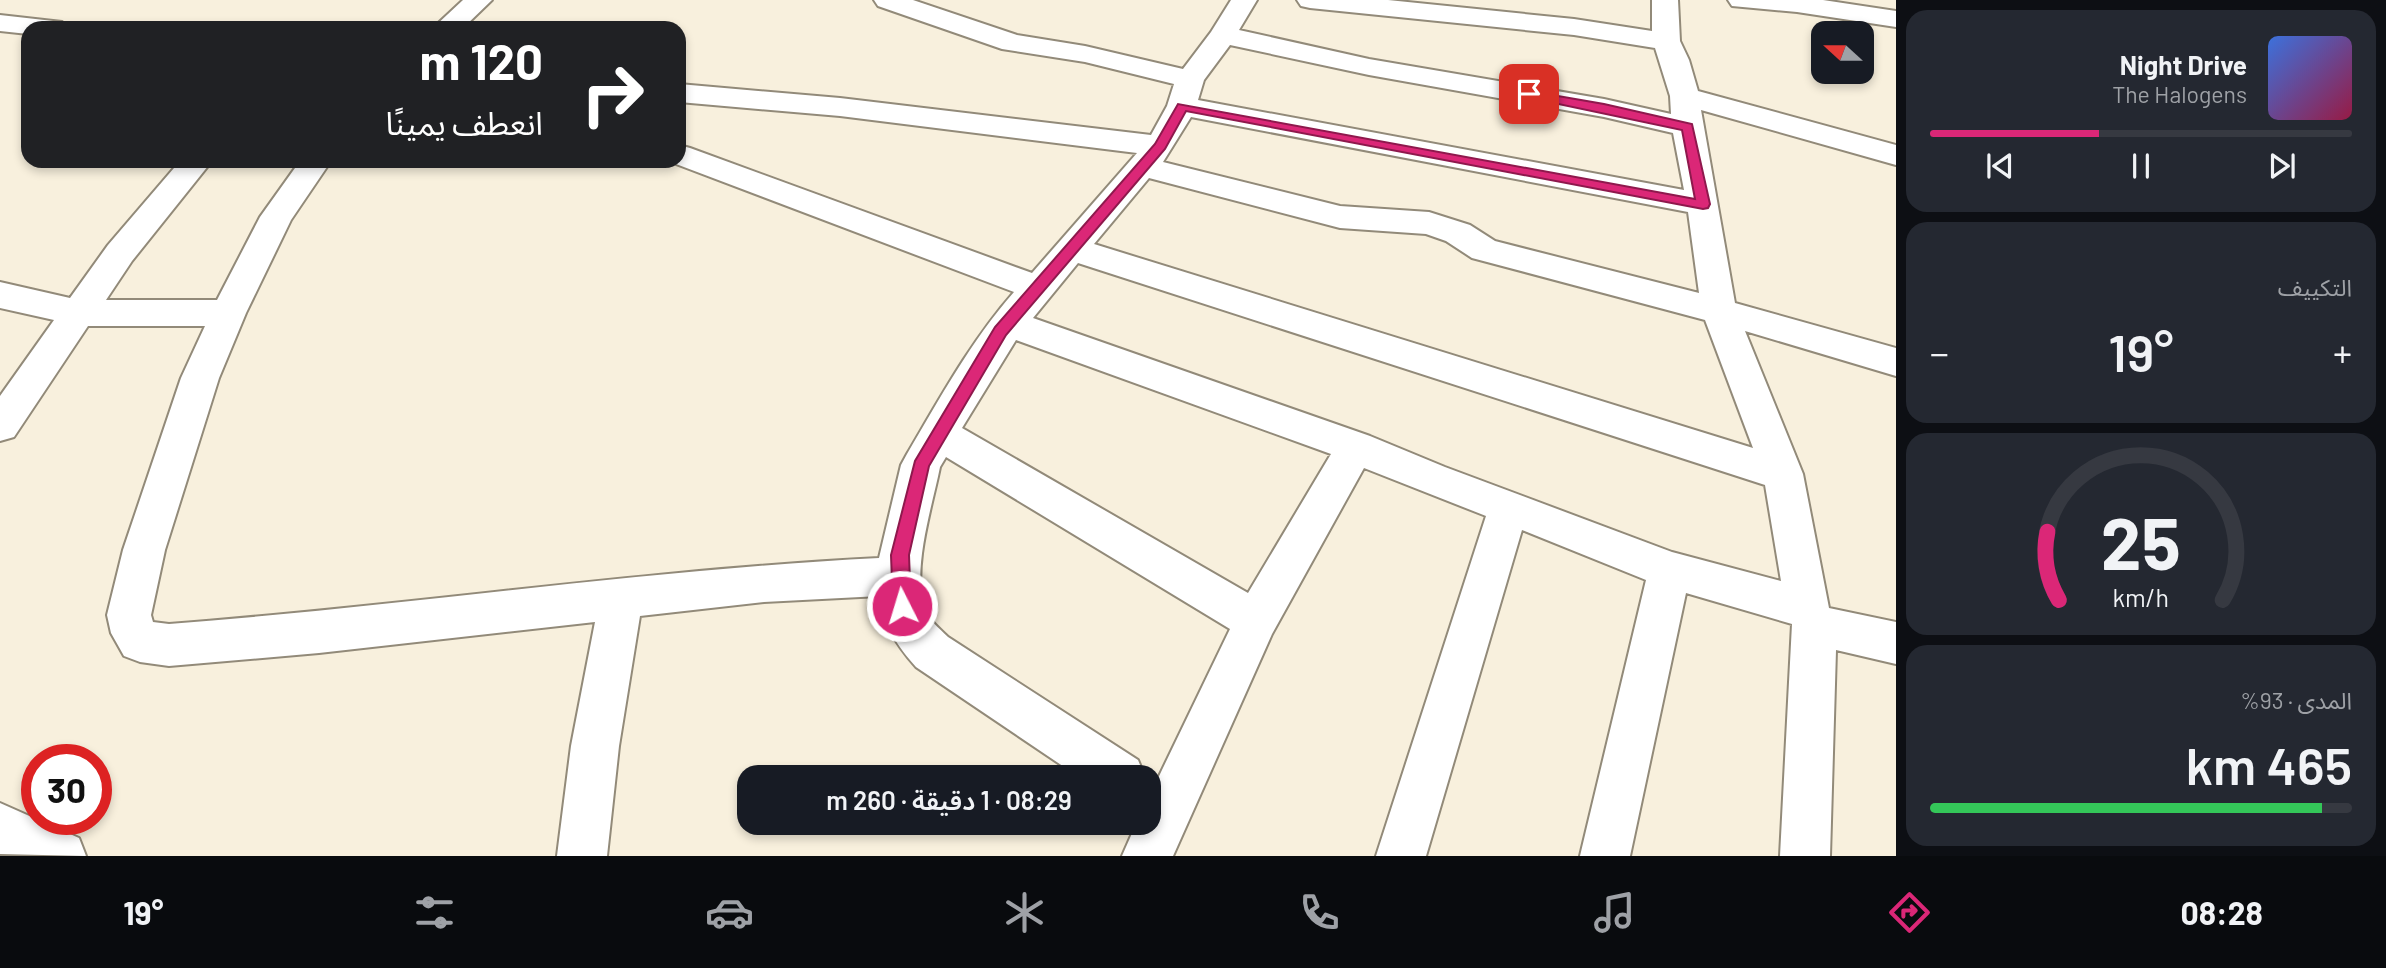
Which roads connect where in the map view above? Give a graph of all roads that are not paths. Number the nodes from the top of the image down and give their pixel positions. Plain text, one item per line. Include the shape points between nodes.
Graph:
1 (479, 0) edge
2 (887, 0) edge
3 (1244, 0) edge
4 (1310, 0) edge
5 (1665, 0) edge
6 (1741, 0) edge
7 (1896, 19) edge
8 (455, 21) edge
9 (0, 23) edge
10 (21, 25) edge
11 (1223, 35) junction
12 (1666, 41) junction
13 (1186, 93) junction
14 (686, 94) edge
15 (1686, 112) junction
16 (1896, 155) edge
17 (1152, 156) junction
18 (686, 158) edge
19 (191, 168) edge
20 (311, 168) edge
21 (1703, 204) junction
22 (1072, 249) junction
23 (1038, 288) junction
24 (0, 295) edge
25 (1719, 311) junction
26 (79, 313) junction
27 (228, 313) junction
28 (1008, 323) junction
29 (1896, 362) edge
30 (0, 426) edge
31 (939, 434) junction
32 (1356, 447) junction
33 (1783, 474) junction
34 (1509, 507) junction
35 (1670, 570) junction
36 (899, 576) junction
37 (621, 597) junction
38 (1811, 616) junction
39 (1256, 621) junction
40 (1896, 643) edge
41 (1103, 765) edge
42 (1161, 797) edge
43 (0, 828) edge
44 (1152, 835) edge
45 (61, 856) edge
46 (582, 856) edge
47 (1147, 856) edge
48 (1401, 856) edge
49 (1605, 856) edge
50 (1805, 856) edge

1 - 8 street
2 - 13 street via 1012,43 1085,54
3 - 11 street
4 - 12 street
5 - 12 street
6 - 7 street
9 - 10 street
11 - 13 street
11 - 15 street via 1369,67 1604,108
12 - 15 street via 1675,60
13 - 17 street
13 - 21 street
14 - 17 street via 853,108
15 - 16 street
15 - 21 street
17 - 22 street
17 - 25 street via 1340,217 1429,223 1458,233 1483,250
18 - 23 street
19 - 26 street via 120,253
20 - 27 street via 276,217
21 - 25 street
22 - 23 street
22 - 33 street
23 - 28 street
24 - 26 street
25 - 29 street
25 - 33 street
26 - 27 street
26 - 30 street
27 - 37 street via 200,378 145,550 128,615 140,641 169,645 319,633
28 - 31 street
28 - 32 street
31 - 36 street via 921,465
31 - 39 street
32 - 34 street
32 - 39 street
33 - 38 street
34 - 35 street
34 - 48 street
35 - 38 street
35 - 49 street
36 - 37 street
36 - 41 street via 902,606 914,633 932,652
37 - 46 street via 594,746
38 - 40 street
38 - 50 street
39 - 42 street
43 - 45 street
44 - 47 street

